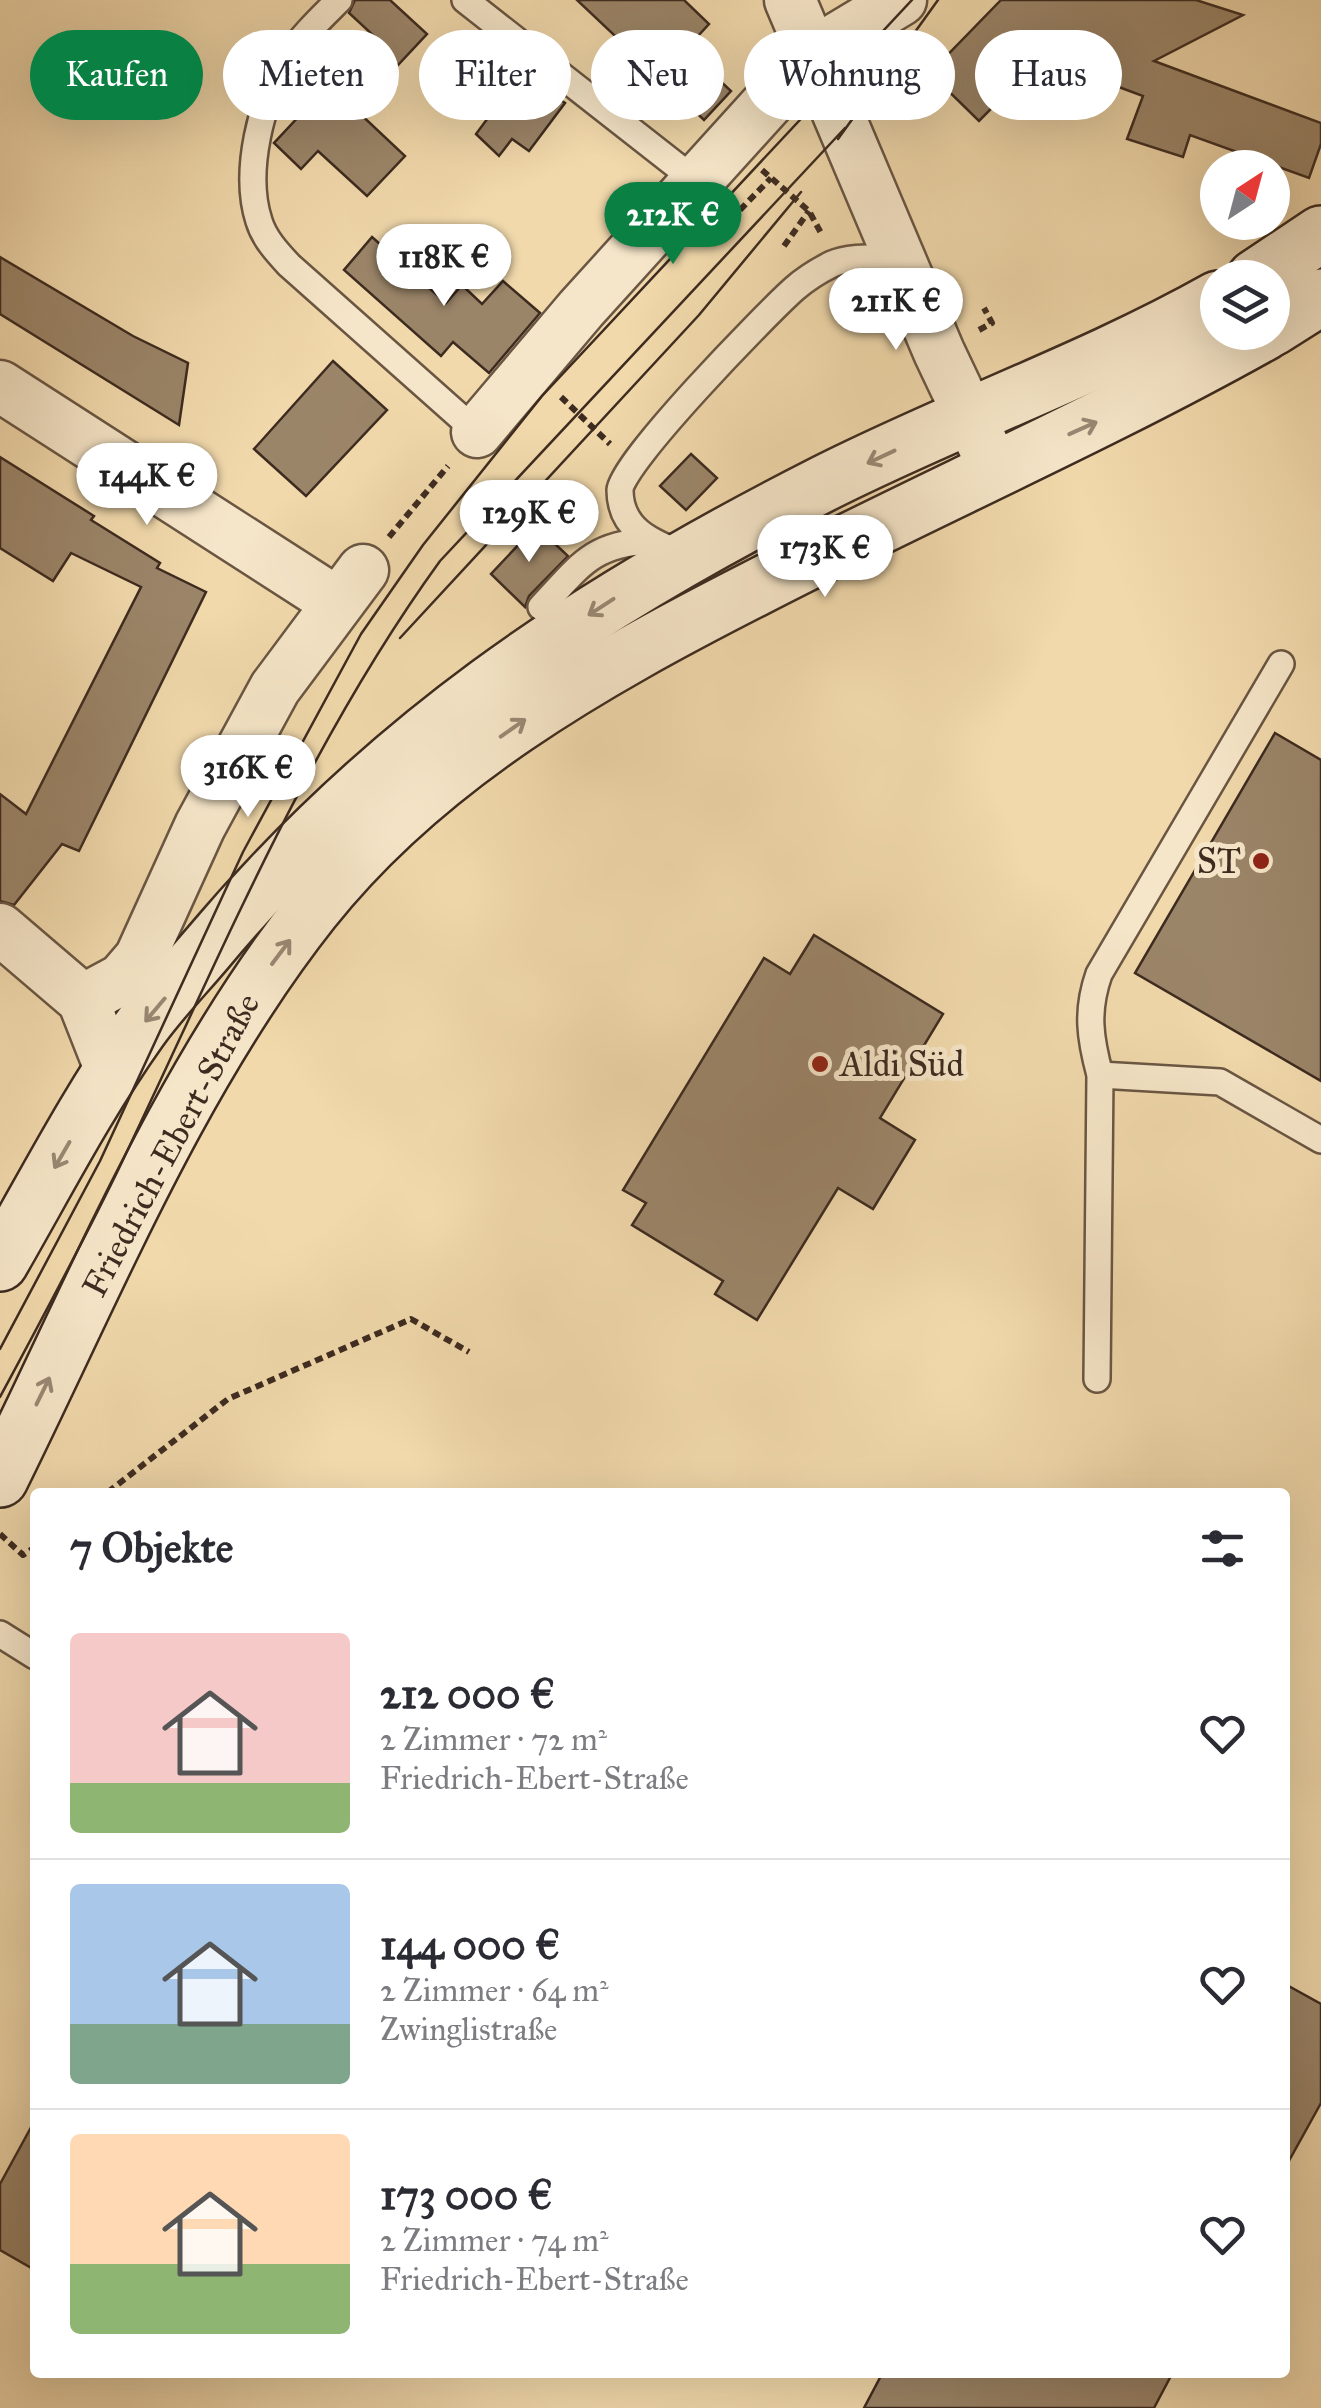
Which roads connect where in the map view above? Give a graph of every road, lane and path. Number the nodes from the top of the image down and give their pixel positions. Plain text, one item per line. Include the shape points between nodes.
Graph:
1 (339, 0) edge
2 (466, 0) edge
3 (790, 0) edge
4 (901, 0) edge
5 (803, 30) edge
6 (851, 30) edge
7 (752, 120) edge
8 (842, 120) edge
9 (771, 178) dead end
10 (696, 181) junction
11 (740, 210) dead end
12 (809, 211) dead end
13 (1321, 234) edge
14 (784, 246) dead end
15 (900, 257) junction
16 (1282, 260) edge
17 (1321, 297) edge
18 (1200, 308) edge
19 (1290, 317) edge
20 (1232, 350) edge
21 (530, 368) junction
22 (0, 386) edge
23 (969, 416) junction
24 (477, 432) junction
25 (633, 465) junction
26 (994, 468) junction
27 (666, 548) junction
28 (350, 586) junction
29 (541, 606) dead end
30 (1281, 664) dead end
31 (0, 929) edge
32 (83, 1000) junction
33 (111, 1071) junction
34 (1100, 1076) junction
35 (1321, 1140) edge
36 (0, 1263) edge
37 (468, 1352) dead end
38 (1096, 1379) dead end
39 (0, 1478) edge
40 (113, 1488) edge
41 (0, 1534) edge
42 (30, 1550) edge
43 (0, 1634) edge
44 (30, 1653) edge

1 - 24 lane via 288,58 272,89 256,147 258,220 289,265
2 - 10 lane
3 - 5 street
4 - 6 street
7 - 10 street
8 - 15 street
9 - 11 path
10 - 21 street
12 - 14 path
13 - 16 main road
15 - 23 street
15 - 25 lane via 835,262 796,287
17 - 19 main road
18 - 23 main road, Friedrich-Ebert-Straße
26 -> 20 main road, Friedrich-Ebert-Straße
21 - 24 street
21 - 25 path
22 - 28 street
23 - 26 street
23 -> 27 main road, Friedrich-Ebert-Straße
24 - 28 path
25 - 27 lane via 620,484 622,508 632,526
39 -> 26 main road, Friedrich-Ebert-Straße via 242,1003 364,852 416,802 546,706 680,627
27 - 29 lane via 614,543 592,553
27 -> 33 main road, Friedrich-Ebert-Straße via 348,796 240,909
28 - 32 street via 275,688 140,958 122,979
30 - 34 lane via 1099,974 1089,1037
31 - 32 street
32 - 33 street
33 -> 36 main road, Friedrich-Ebert-Straße
34 - 35 lane via 1220,1082
34 - 38 lane
37 - 40 path via 411,1319 228,1399
41 - 42 path via 23,1555
43 - 44 lane

